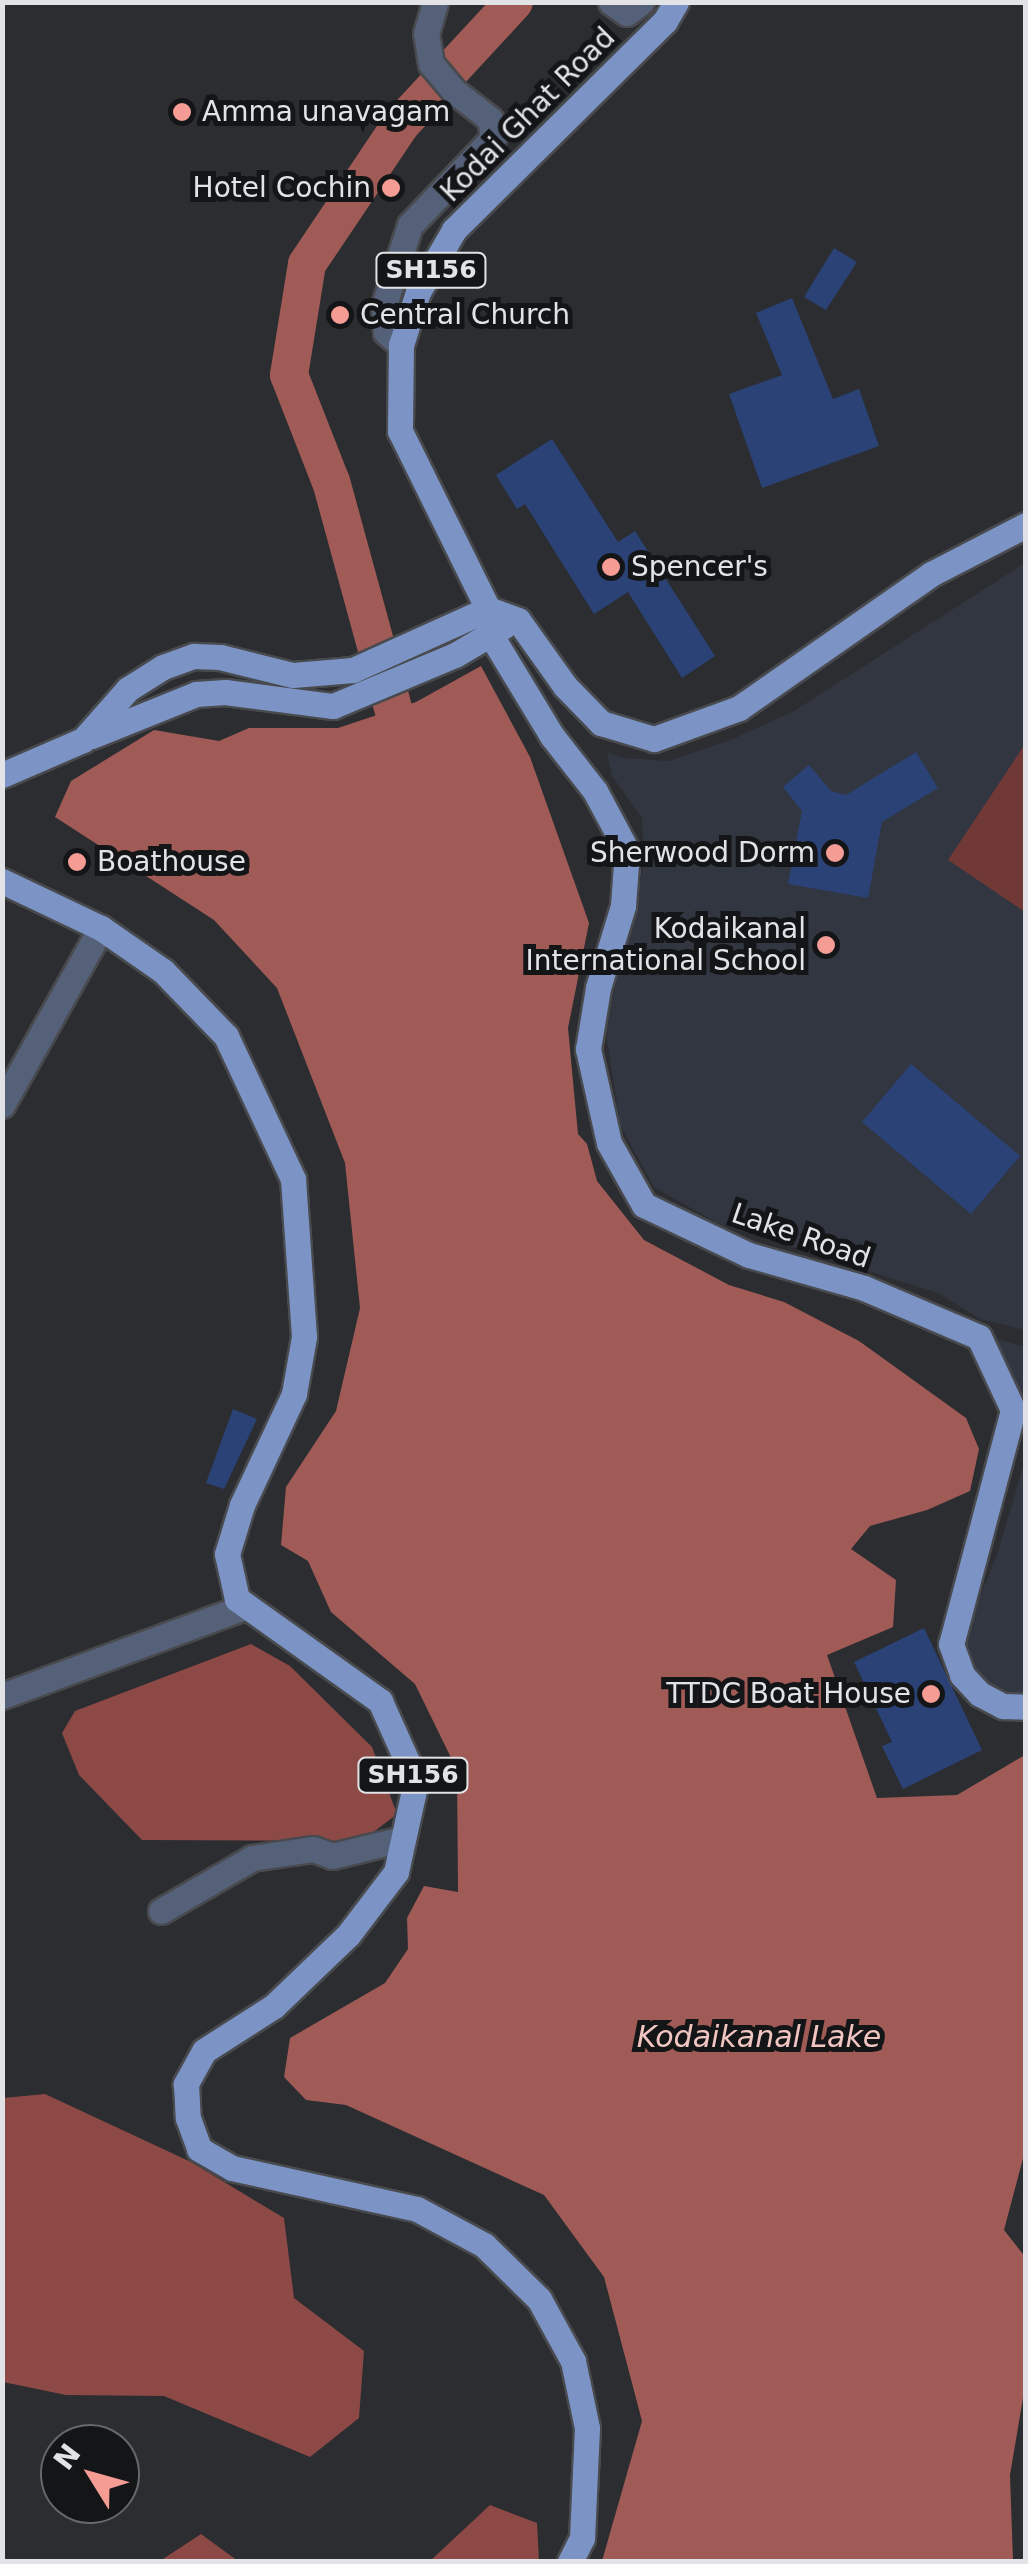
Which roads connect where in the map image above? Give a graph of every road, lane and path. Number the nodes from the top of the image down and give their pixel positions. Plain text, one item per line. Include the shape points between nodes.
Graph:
1 (435, 2) edge
2 (611, 2) edge
3 (641, 2) edge
4 (676, 2) edge
5 (402, 346) junction
6 (1026, 525) edge
7 (489, 621) junction
8 (82, 740) junction
9 (2, 775) edge
10 (2, 881) edge
11 (101, 928) junction
12 (2, 1105) edge
13 (246, 1606) junction
14 (2, 1696) edge
15 (1026, 1706) edge
16 (403, 1840) junction
17 (160, 1911) dead end
18 (570, 2562) edge

1 - 5 street via 426,34 431,64 490,119 493,138 410,225 384,304 386,332
2 - 3 street via 627,12
4 - 5 main road, Kodai Ghat Road / SH156 via 665,21 454,230 418,292
5 - 7 main road, Kodai Ghat Road / SH156 via 400,431
6 - 7 main road via 931,574 739,708 654,739 602,723 565,686 518,620
7 - 8 main road via 455,655 332,706 196,694
7 - 8 main road via 442,630 352,670 292,674 194,656 128,689
7 - 15 main road, Lake Road / SH156 via 552,736 595,790 627,851 623,906 588,1049 609,1143 644,1204 749,1256 864,1288 979,1337 1013,1410 951,1644 962,1675 980,1694 1003,1706
8 - 9 main road
10 - 11 main road
11 - 12 street
11 - 13 main road via 163,970 226,1036 293,1180 304,1337 294,1394 242,1506 228,1554 237,1599
13 - 14 street
13 - 16 main road, SH156 via 380,1701 416,1780
16 - 17 street via 332,1856 313,1850 252,1858
16 - 18 main road, SH156 via 396,1872 348,1935 274,2006 204,2051 186,2084 188,2118 199,2149 232,2168 417,2209 484,2245 539,2299 573,2361 587,2428 582,2538

